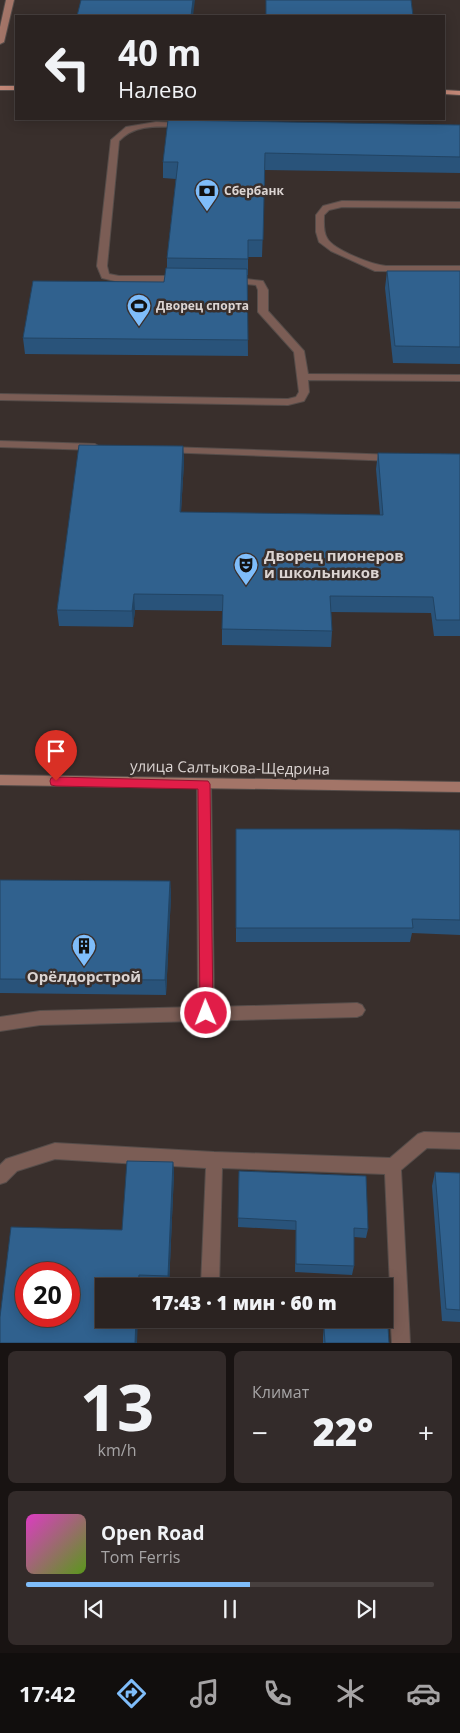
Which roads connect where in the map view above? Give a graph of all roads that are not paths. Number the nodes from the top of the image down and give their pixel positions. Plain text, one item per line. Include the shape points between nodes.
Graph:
1 (10, 0) edge
2 (0, 42) edge
3 (0, 88) edge
4 (15, 88) edge
5 (445, 92) edge
6 (460, 92) edge
7 (196, 125) edge
8 (460, 205) edge
9 (460, 269) edge
10 (188, 280) edge
11 (218, 280) edge
12 (303, 377) junction
13 (460, 378) edge
14 (0, 396) edge
15 (0, 444) edge
16 (108, 448) edge
17 (157, 449) edge
18 (411, 458) edge
19 (0, 780) edge
20 (204, 784) junction
21 (460, 787) edge
22 (357, 1010) dead end
23 (206, 1013) junction
24 (0, 1024) edge
25 (460, 1140) edge
26 (214, 1160) junction
27 (393, 1166) junction
28 (0, 1176) edge
29 (210, 1278) edge
30 (392, 1278) edge
31 (393, 1321) edge
32 (401, 1343) edge

1 - 2 street
3 - 4 main road
5 - 6 main road
7 - 10 lane via 135,127 115,140 102,266 104,276 120,279
8 - 9 lane via 342,204 326,208 320,215 320,232 324,242 334,249 374,268
11 - 12 lane via 260,282 264,312 300,351
12 - 13 lane
12 - 14 lane via 304,392 300,399 288,402
15 - 16 lane
17 - 18 lane
19 - 20 street, улица Салтыкова-Щедрина
20 - 21 street, улица Салтыкова-Щедрина
20 - 23 lane
22 - 23 lane
23 - 24 lane via 40,1018
25 - 27 lane via 424,1140
26 - 27 lane
26 - 28 lane via 55,1151 12,1165
26 - 29 lane
27 - 30 lane
31 - 32 lane

